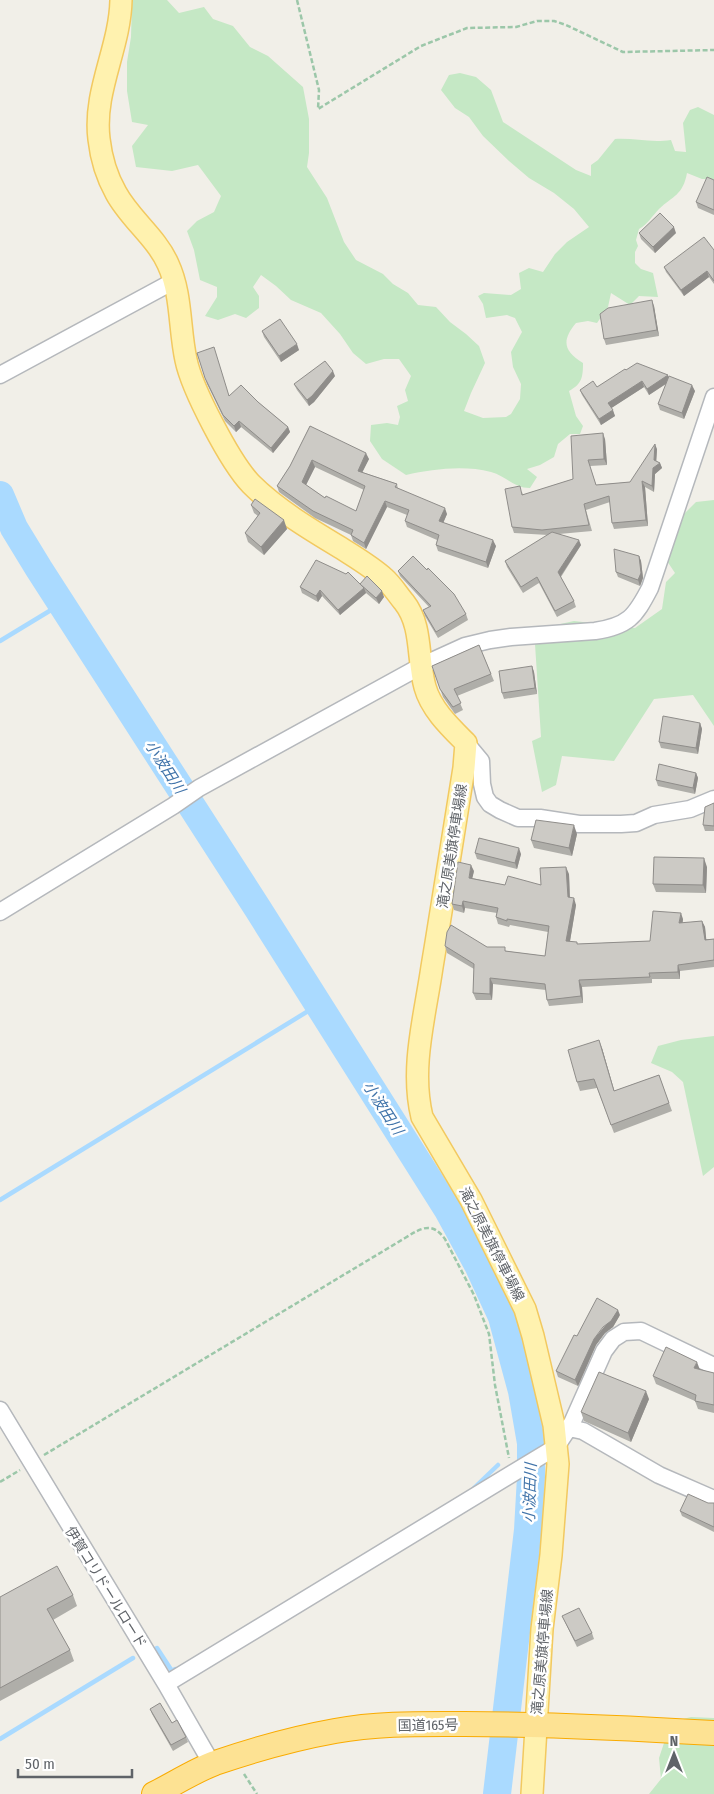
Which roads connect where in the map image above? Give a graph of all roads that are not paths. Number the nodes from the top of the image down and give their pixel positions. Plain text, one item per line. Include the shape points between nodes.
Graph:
1 (121, 0) edge
2 (174, 281) junction
3 (0, 376) edge
4 (714, 397) edge
5 (421, 666) junction
6 (466, 744) junction
7 (714, 799) edge
8 (0, 912) edge
9 (714, 1366) edge
10 (0, 1410) edge
11 (568, 1428) junction
12 (548, 1451) junction
13 (714, 1499) edge
14 (166, 1684) junction
15 (530, 1724) junction
16 (714, 1733) edge
17 (212, 1764) junction
18 (154, 1794) edge
19 (532, 1794) edge

1 - 2 main road via 118,30 99,104 99,138 117,195 161,250
2 - 3 street
2 - 5 main road via 186,361 202,405 237,465 270,500 384,578 411,611 416,624
4 - 5 street via 650,588 639,610 628,621 595,631 490,640 465,646
5 - 6 main road via 425,688 434,707
5 - 8 street via 199,788
6 - 7 street via 481,761 482,784 490,804 518,818 579,824 636,823
6 - 12 main road, 滝之原美旗停車場線 via 422,1022 417,1066 418,1103 422,1117 471,1200 525,1309 554,1425
9 - 11 street via 641,1331 624,1332 613,1339 604,1351
10 - 14 street, 伊賀コリドールロード
11 - 12 street
11 - 13 street via 583,1431 660,1475
12 - 14 street
12 - 15 main road, 滝之原美旗停車場線 via 557,1473 551,1555
14 - 17 street, 伊賀コリドールロード
15 - 16 highway, 国道165号
15 - 17 highway, 国道165号 via 364,1727 309,1737
15 - 19 main road, 滝之原美旗停車場線
17 - 18 highway, 国道165号

